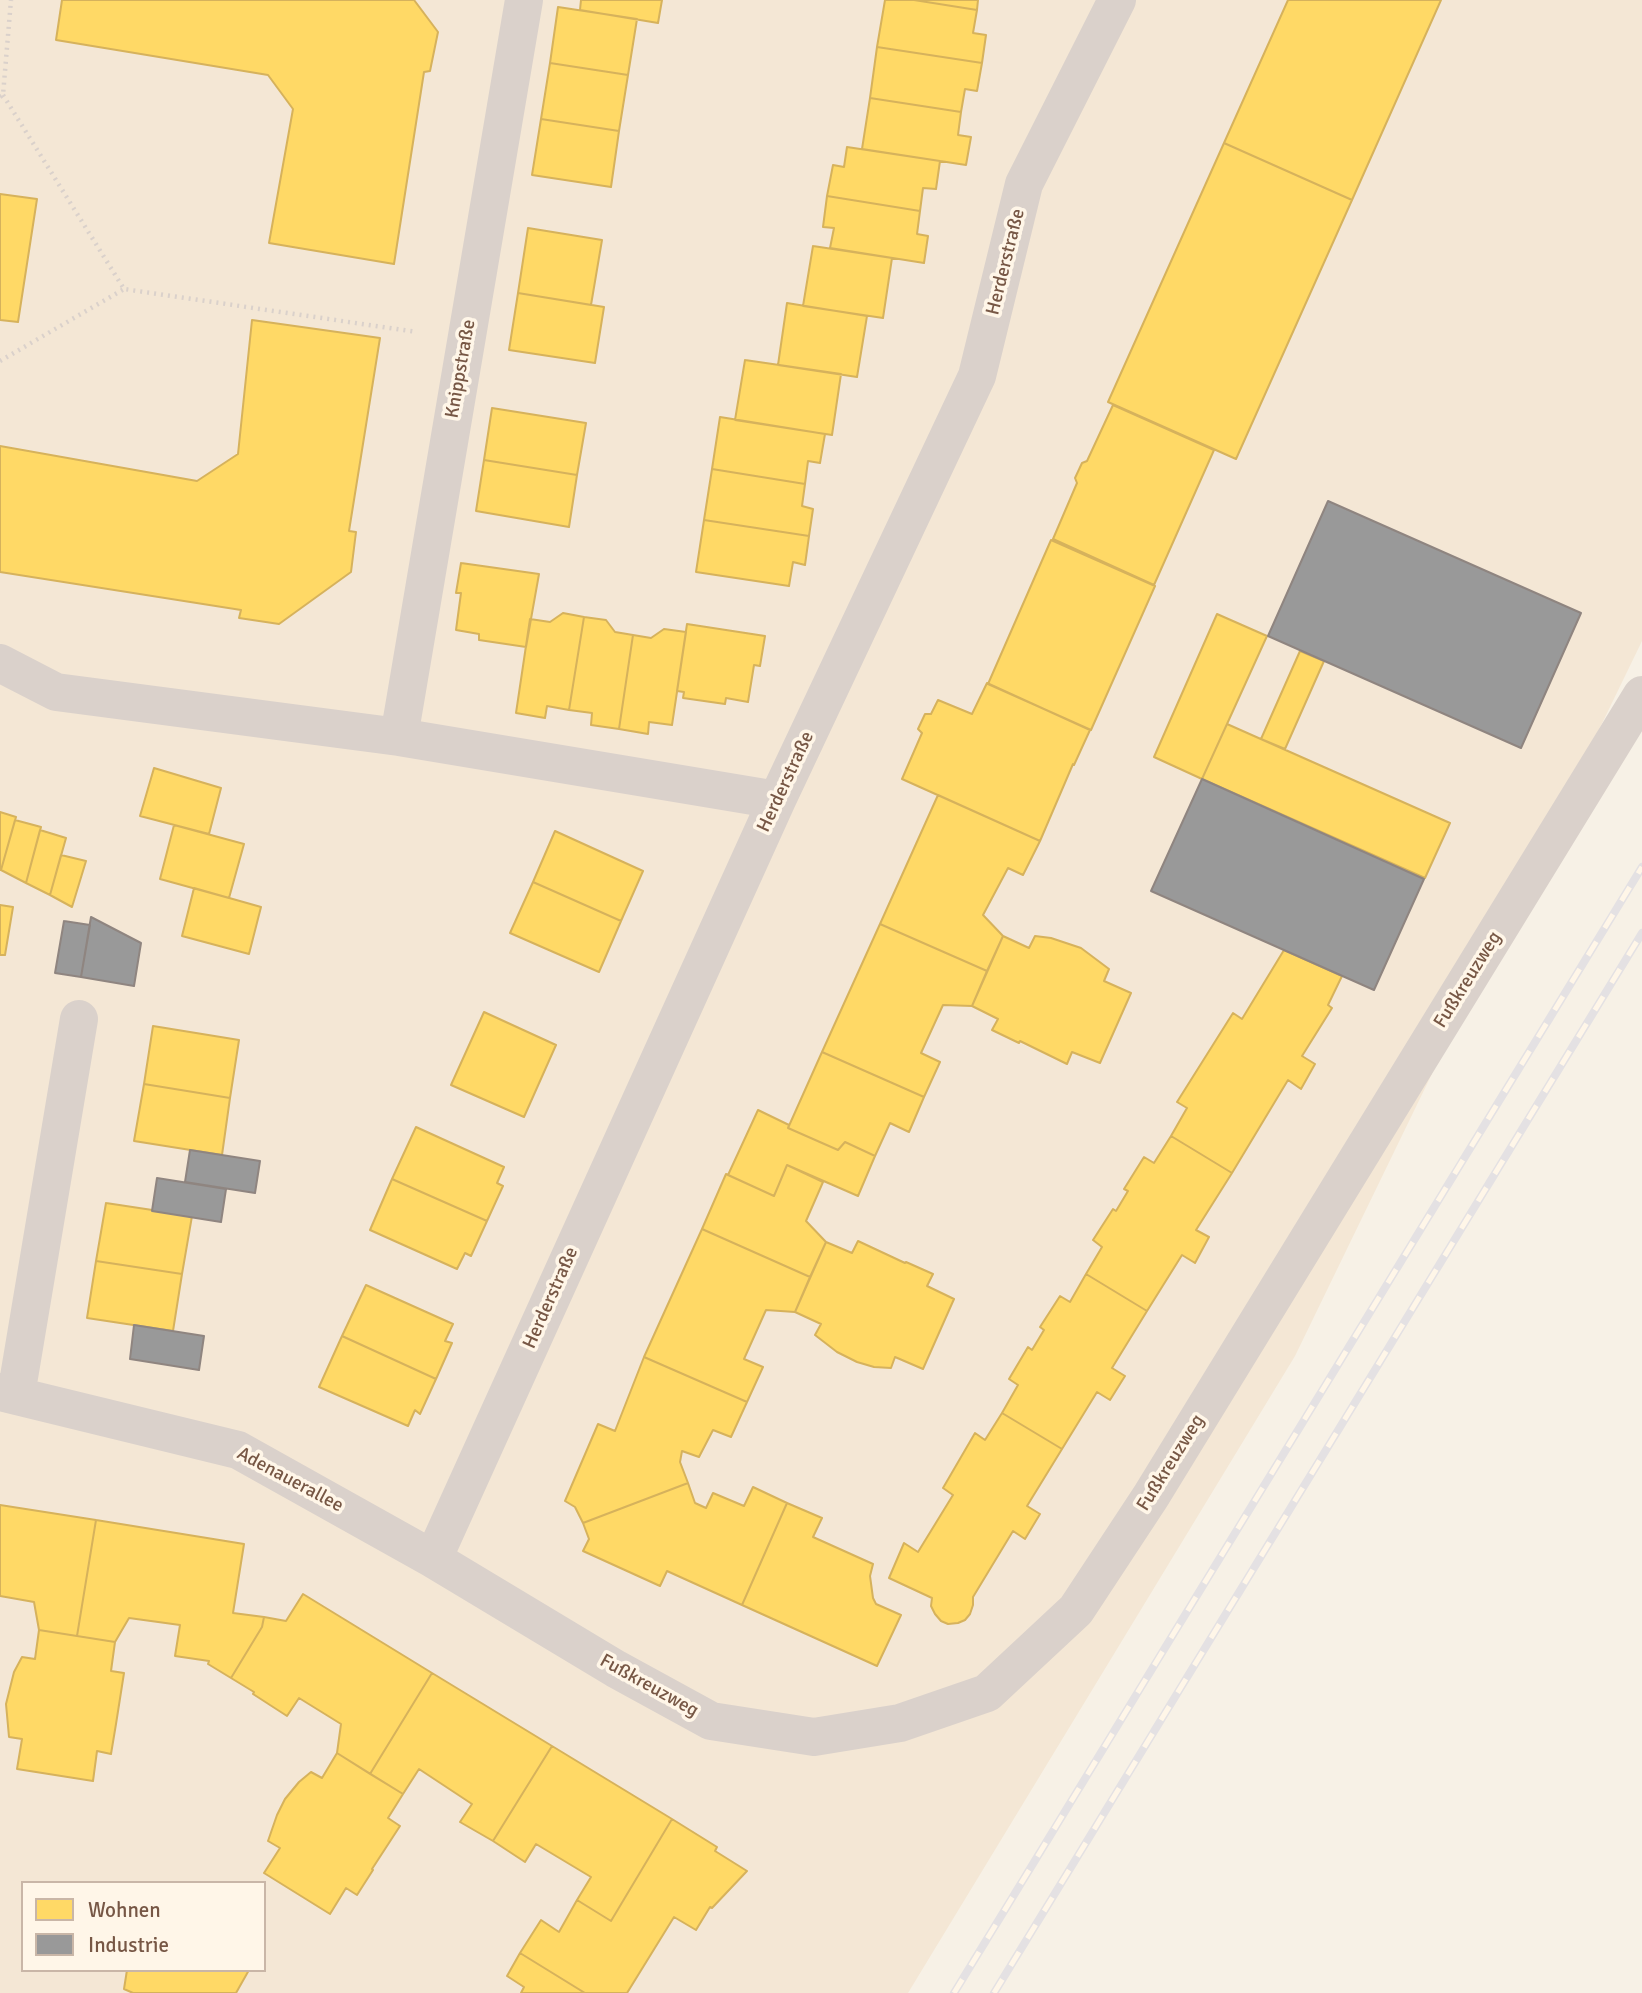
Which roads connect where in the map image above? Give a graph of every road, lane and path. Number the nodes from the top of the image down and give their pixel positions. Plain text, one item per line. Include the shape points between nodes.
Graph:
1 (11, 0) edge
2 (524, 0) edge
3 (1117, 0) edge
4 (2, 96) edge
5 (124, 289) junction
6 (466, 339) junction
7 (0, 361) edge
8 (0, 663) edge
9 (1642, 695) edge
10 (398, 737) junction
11 (777, 800) junction
12 (79, 1019) dead end
13 (8, 1393) edge
14 (433, 1559) junction

1 - 4 path
2 - 6 street, Knippstraße
3 - 11 street, Herderstraße via 1024,184 977,376
4 - 5 path
5 - 6 path
5 - 7 path
6 - 10 street, Knippstraße
8 - 10 street via 56,692
9 - 14 street, Fußkreuzweg via 1151,1496 1076,1610 987,1693 900,1723 814,1737 712,1721
10 - 11 street
11 - 14 street, Herderstraße
12 - 13 street, Adenauerallee
13 - 14 street, Adenauerallee via 238,1450

